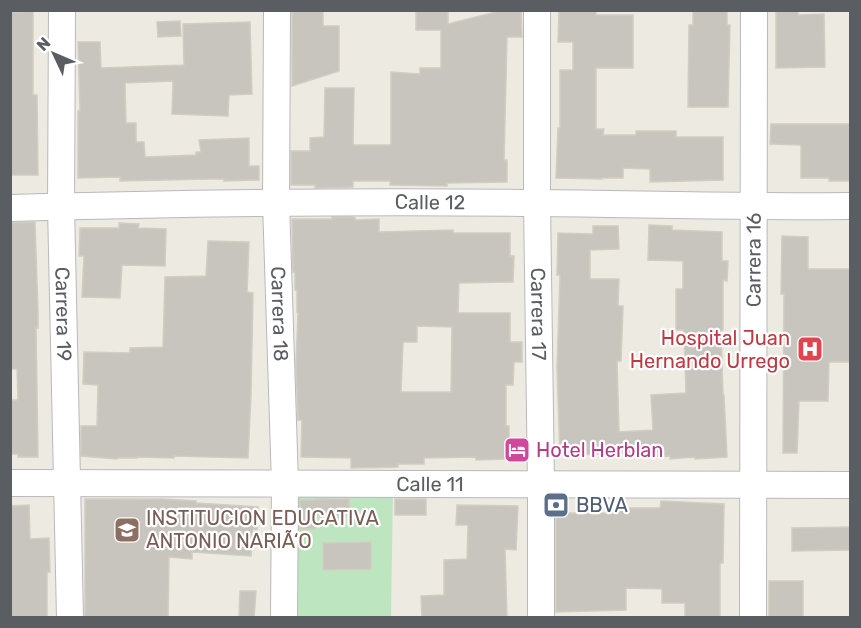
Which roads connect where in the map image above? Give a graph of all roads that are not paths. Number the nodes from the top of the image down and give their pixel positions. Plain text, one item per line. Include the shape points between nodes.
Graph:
1 (62, 10) edge
2 (277, 10) edge
3 (537, 10) edge
4 (754, 10) edge
5 (276, 202) junction
6 (537, 203) junction
7 (850, 206) edge
8 (61, 207) junction
9 (753, 207) junction
10 (10, 208) edge
11 (10, 483) edge
12 (66, 483) junction
13 (285, 484) junction
14 (541, 484) junction
15 (753, 485) junction
16 (850, 485) edge
17 (70, 618) edge
18 (284, 618) edge
19 (541, 618) edge
20 (753, 618) edge

1 - 8 street, Carrera 19
2 - 5 street, Carrera 18
3 - 6 street, Carrera 17
4 - 9 street, Carrera 16
5 - 6 street, Calle 12
5 - 8 street, Calle 12
5 - 13 street, Carrera 18
6 - 9 street, Calle 12
6 - 14 street, Carrera 17
7 - 9 street, Calle 12
8 - 10 street, Calle 12
8 - 12 street, Carrera 19
9 - 15 street, Carrera 16
11 - 12 street, Calle 11
12 - 13 street, Calle 11
12 - 17 street, Carrera 19
13 - 14 street, Calle 11
13 - 18 street, Carrera 18
14 - 15 street, Calle 11
14 - 19 street, Carrera 17
15 - 16 street, Calle 11
15 - 20 street, Carrera 16

